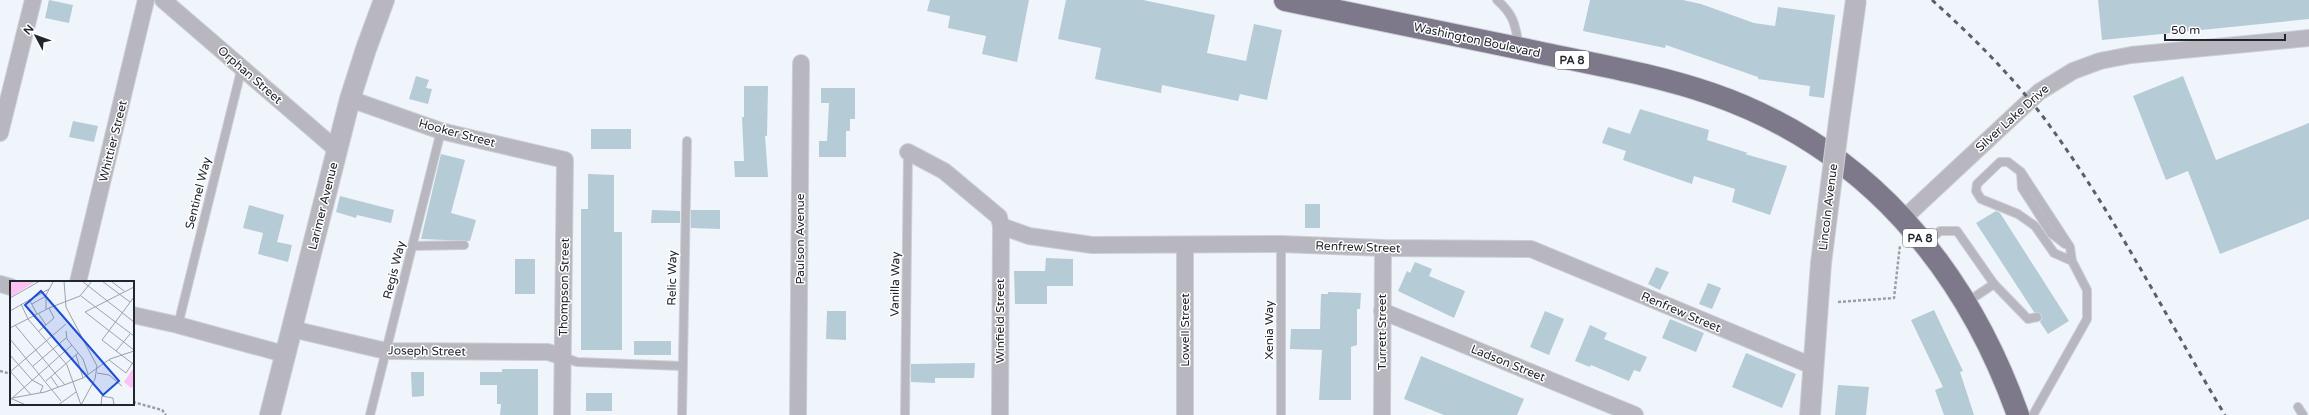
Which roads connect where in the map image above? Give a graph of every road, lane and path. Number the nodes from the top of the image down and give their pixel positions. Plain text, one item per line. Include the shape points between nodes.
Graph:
1 (33, 0) edge
2 (146, 0) edge
3 (163, 0) edge
4 (384, 0) edge
5 (1285, 0) edge
6 (1497, 0) edge
7 (1856, 0) edge
8 (2309, 38) edge
9 (1520, 49) junction
10 (801, 63) dead end
11 (242, 67) junction
12 (350, 99) junction
13 (441, 131) junction
14 (0, 133) edge
15 (686, 141) dead end
16 (337, 150) junction
17 (908, 152) joint
18 (565, 160) joint
19 (1903, 219) junction
20 (1001, 226) junction
21 (1281, 244) junction
22 (1925, 244) junction
23 (464, 245) dead end
24 (412, 246) junction
25 (1184, 246) junction
26 (1383, 248) junction
27 (2072, 261) junction
28 (78, 281) edge
29 (0, 284) edge
30 (1994, 284) junction
31 (10, 287) edge
32 (1838, 302) dead end
33 (1967, 302) junction
34 (1382, 311) junction
35 (134, 315) edge
36 (2037, 317) dead end
37 (178, 325) junction
38 (292, 329) junction
39 (386, 351) junction
40 (284, 354) junction
41 (563, 357) junction
42 (682, 366) junction
43 (1815, 367) junction
44 (0, 371) edge
45 (10, 374) edge
46 (134, 402) edge
47 (2298, 407) dead end
48 (166, 415) edge
49 (270, 415) edge
50 (370, 415) edge
51 (562, 415) edge
52 (682, 415) edge
53 (798, 415) edge
54 (905, 415) edge
55 (1000, 415) edge
56 (1185, 415) edge
57 (1281, 415) edge
58 (1382, 415) edge
59 (1634, 415) edge
60 (1810, 415) edge
61 (2018, 415) edge
62 (2033, 415) edge
63 (2303, 415) edge

1 - 14 street
2 - 28 street, Whittier Street
3 - 11 street, Orphan Street
4 - 12 street, Larimer Avenue
5 - 9 highway, Washington Boulevard / PA 8
6 - 9 lane via 1510,12
7 - 43 street, Lincoln Avenue, bridge via 1821,263
8 - 19 street, Silver Lake Drive via 2123,56 2073,71 2040,92
9 - 19 highway, Washington Boulevard / PA 8 via 1651,76 1714,95 1746,108 1831,156 1870,187
10 - 53 street, Paulson Avenue
11 - 16 street, Orphan Street
11 - 37 lane, Sentinel Way
12 - 13 street, Hooker Street
12 - 16 street, Larimer Avenue
13 - 18 street, Hooker Street
13 - 24 lane, Regis Way
15 - 42 lane, Relic Way
16 - 38 street, Larimer Avenue
17 - 20 street via 944,171 999,217
17 - 54 lane, Vanilla Way
18 - 41 street, Thompson Street
19 - 22 highway, Washington Boulevard / PA 8
19 - 32 path via 1894,298
20 - 25 street, Renfrew Street via 1029,236 1092,245
20 - 55 street, Winfield Street
21 - 25 street, Renfrew Street
21 - 26 street, Renfrew Street
21 - 57 lane, Xenia Way
22 - 30 lane via 1940,231 1957,231
22 - 33 highway, Washington Boulevard / PA 8
23 - 24 lane
24 - 39 lane, Regis Way
25 - 56 street, Lowell Street
26 - 34 street, Turrett Street
26 - 43 street, Renfrew Street via 1531,249
27 - 27 lane via 2070,248 2051,233 2022,188 2022,172 2008,162 2000,162 1976,184 1976,191 1981,199 2018,214 2035,226 2054,253
27 - 62 lane via 2087,290 2088,319
29 - 31 street
30 - 33 lane
30 - 36 lane via 2028,319
33 - 61 highway, Washington Boulevard / PA 8 via 1996,357
34 - 58 street, Turrett Street
34 - 59 street, Ladson Street
35 - 37 street
37 - 40 street
38 - 39 street, Joseph Street
38 - 40 street, Larimer Avenue
39 - 41 street, Joseph Street via 548,352
39 - 50 lane, Regis Way
40 - 49 street, Larimer Avenue
41 - 42 lane via 577,362
41 - 51 street, Thompson Street
42 - 52 lane, Relic Way
43 - 60 street, Lincoln Avenue
44 - 45 path
46 - 48 path via 162,410
47 - 63 lane

